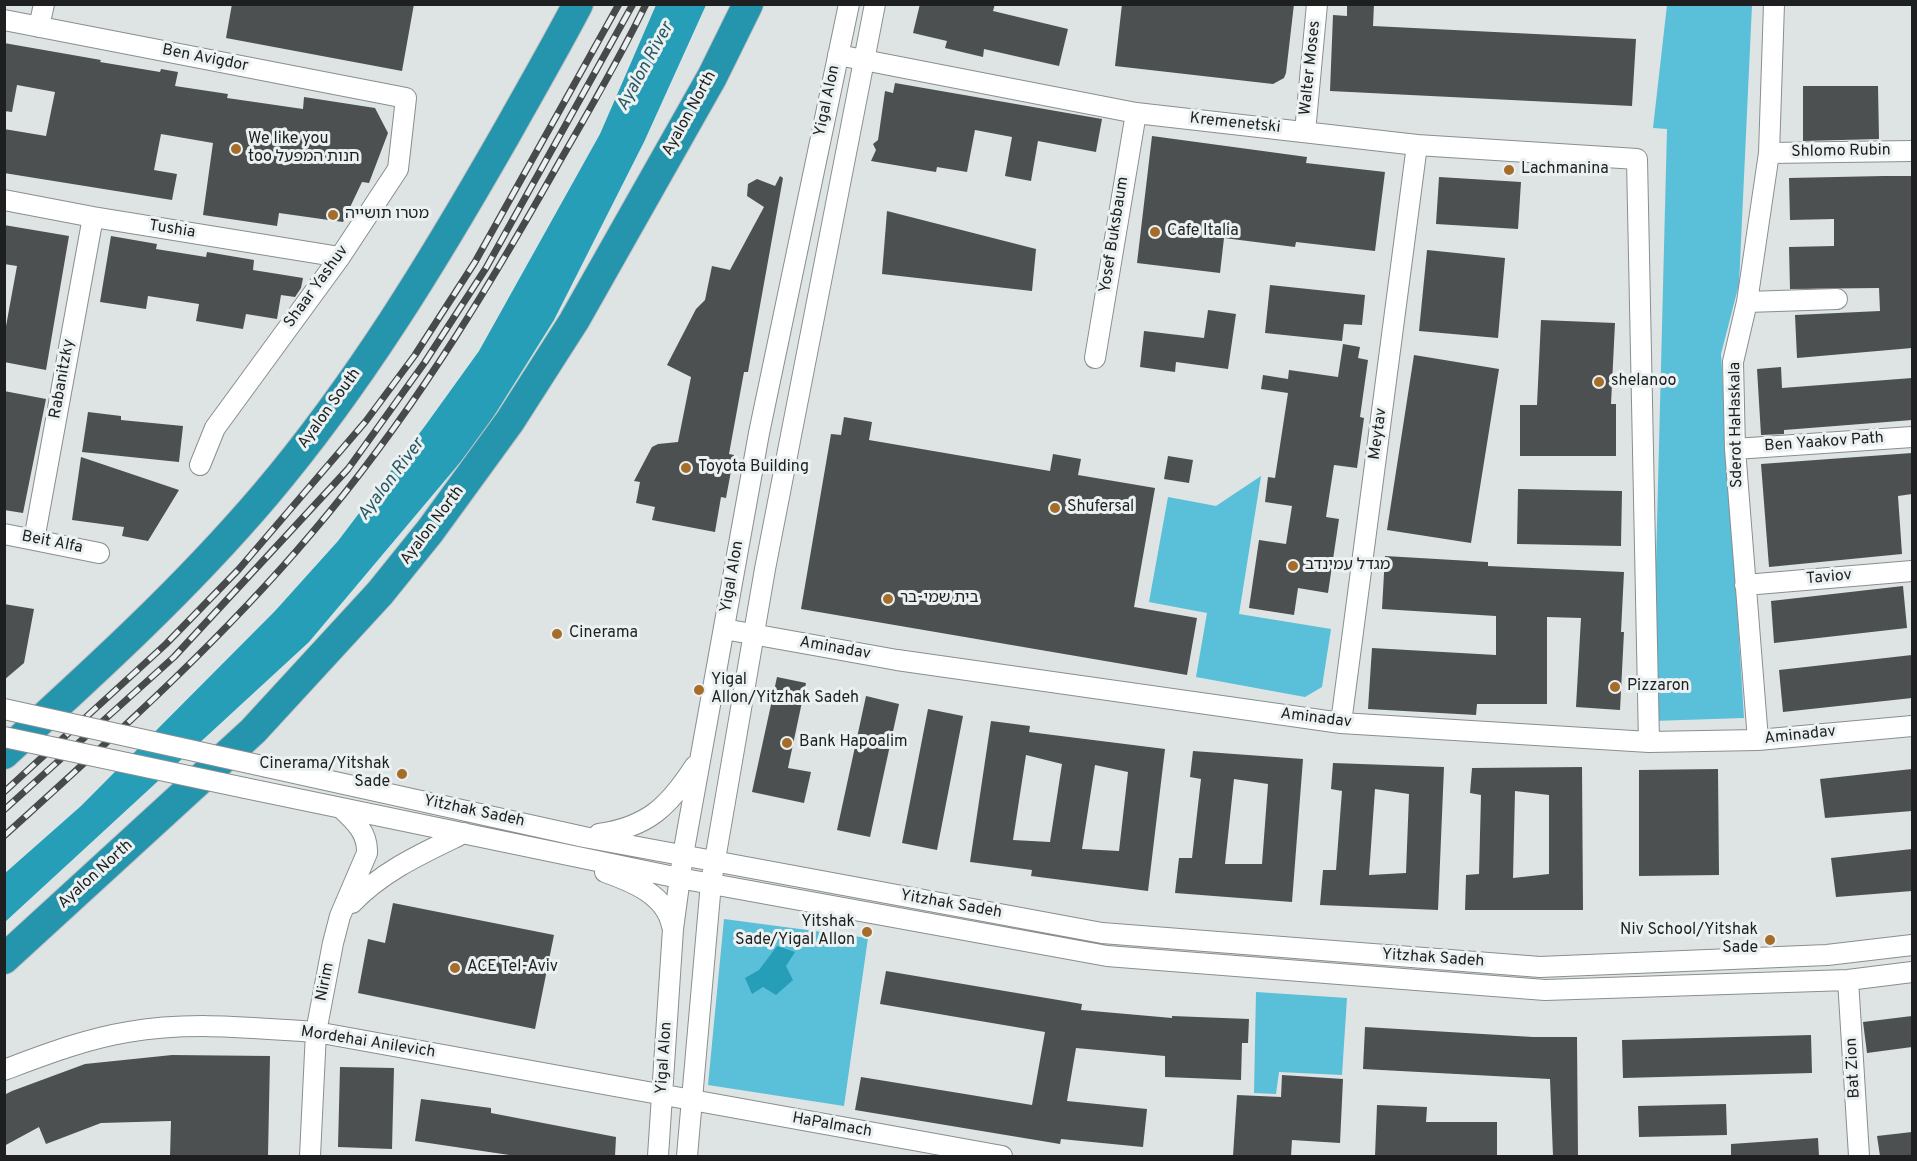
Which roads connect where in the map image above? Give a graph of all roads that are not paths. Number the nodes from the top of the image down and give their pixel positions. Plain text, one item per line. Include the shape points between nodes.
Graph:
1 (44, 4) edge
2 (578, 4) edge
3 (748, 4) edge
4 (849, 4) edge
5 (874, 4) edge
6 (1317, 4) edge
7 (1774, 4) edge
8 (4, 20) edge
9 (39, 27) junction
10 (838, 55) junction
11 (862, 58) junction
12 (406, 98) joint
13 (1136, 113) junction
14 (1305, 132) junction
15 (1417, 144) junction
16 (1912, 151) edge
17 (1769, 153) junction
18 (4, 200) edge
19 (93, 218) junction
20 (340, 257) junction
21 (1837, 299) dead end
22 (1747, 302) junction
23 (1095, 357) dead end
24 (1912, 437) edge
25 (1735, 449) junction
26 (200, 465) dead end
27 (4, 534) edge
28 (34, 540) junction
29 (99, 553) dead end
30 (1912, 571) edge
31 (1745, 585) junction
32 (724, 628) junction
33 (753, 635) junction
34 (4, 709) edge
35 (1341, 723) junction
36 (1912, 726) edge
37 (4, 737) edge
38 (1758, 740) junction
39 (1649, 742) junction
40 (4, 754) edge
41 (700, 759) junction
42 (340, 808) junction
43 (464, 833) junction
44 (584, 837) junction
45 (543, 851) junction
46 (683, 855) junction
47 (715, 862) junction
48 (679, 878) junction
49 (711, 883) junction
50 (340, 916) junction
51 (673, 928) junction
52 (1912, 945) edge
53 (4, 959) edge
54 (1912, 972) edge
55 (1848, 980) junction
56 (316, 1032) junction
57 (4, 1070) edge
58 (662, 1096) junction
59 (691, 1101) junction
60 (310, 1156) edge
61 (658, 1156) edge
62 (687, 1156) edge
63 (1002, 1156) edge
64 (1859, 1156) edge

1 - 9 street
2 - 40 highway, Ayalon South via 444,243 385,334 309,439 264,495 151,619
3 - 53 highway, Ayalon North via 712,77 574,321 510,420 430,531 380,593 253,731
4 - 10 street, Yigal Alon
5 - 11 street, Yigal Alon
6 - 14 street, Walter Moses
7 - 17 street, Sderot HaHaskala
8 - 9 street, Ben Avigdor
9 - 12 street, Ben Avigdor
10 - 11 street, Kremenetski
10 - 32 street, Yigal Alon via 759,432
11 - 13 street, Kremenetski
11 - 33 street, Yigal Alon
12 - 20 street, Shaar Yashuv via 398,169
13 - 14 street, Kremenetski
13 - 23 street, Yosef Buksbaum
14 - 15 street, Kremenetski
15 - 35 street, Meytav
15 - 39 street, Kremenetski via 1637,159
16 - 17 street, Shlomo Rubin
17 - 22 street, Sderot HaHaskala
18 - 19 street, Tushia
19 - 20 street, Tushia
19 - 28 street, Rabanitzky
20 - 26 street, Shaar Yashuv via 214,428
21 - 22 street
22 - 25 street, Sderot HaHaskala via 1733,362
24 - 25 street, Ben Yaakov Path
25 - 31 street, Sderot HaHaskala
27 - 28 street, Beit Alfa
28 - 29 street, Beit Alfa
30 - 31 street, Taviov
31 - 38 street, Sderot HaHaskala
32 - 33 street, Aminadav
32 - 41 street, Yigal Alon
33 - 35 street, Aminadav via 1059,685
33 - 47 street, Yigal Alon
34 - 44 street, Yitzhak Sadeh, bridge
35 - 39 street, Aminadav
36 - 38 street, Aminadav
37 - 42 street, Yitzhak Sadeh, bridge
38 - 39 street, Aminadav
41 - 44 street via 672,797 646,820 619,832
41 - 46 street, Yigal Alon
42 - 43 street, Yitzhak Sadeh
42 - 50 street, Nirim via 360,827 368,842 362,869
43 - 45 street, Yitzhak Sadeh
43 - 50 street via 396,866 369,885
44 - 46 street, Yitzhak Sadeh
45 - 48 street, Yitzhak Sadeh
45 - 51 street via 622,878 650,893 666,907
46 - 47 street, Yitzhak Sadeh
46 - 48 street, Yigal Alon
47 - 49 street, Yigal Alon
47 - 52 street, Yitzhak Sadeh via 1102,933 1540,967 1827,955
48 - 49 street, Yitzhak Sadeh
48 - 51 street, Yigal Alon
49 - 55 street, Yitzhak Sadeh via 1107,956 1545,990
49 - 59 street, Yigal Alon
50 - 56 street, Nirim
51 - 58 street, Yigal Alon
54 - 55 street, Yitzhak Sadeh
55 - 64 street, Bat Zion
56 - 57 street, Mordehai Anilevich via 204,1026 126,1032 55,1050
56 - 58 street, Mordehai Anilevich
56 - 60 street, Nirim
58 - 59 street, HaPalmach
58 - 61 street, Yigal Alon
59 - 62 street, Yigal Alon
59 - 63 street, HaPalmach

